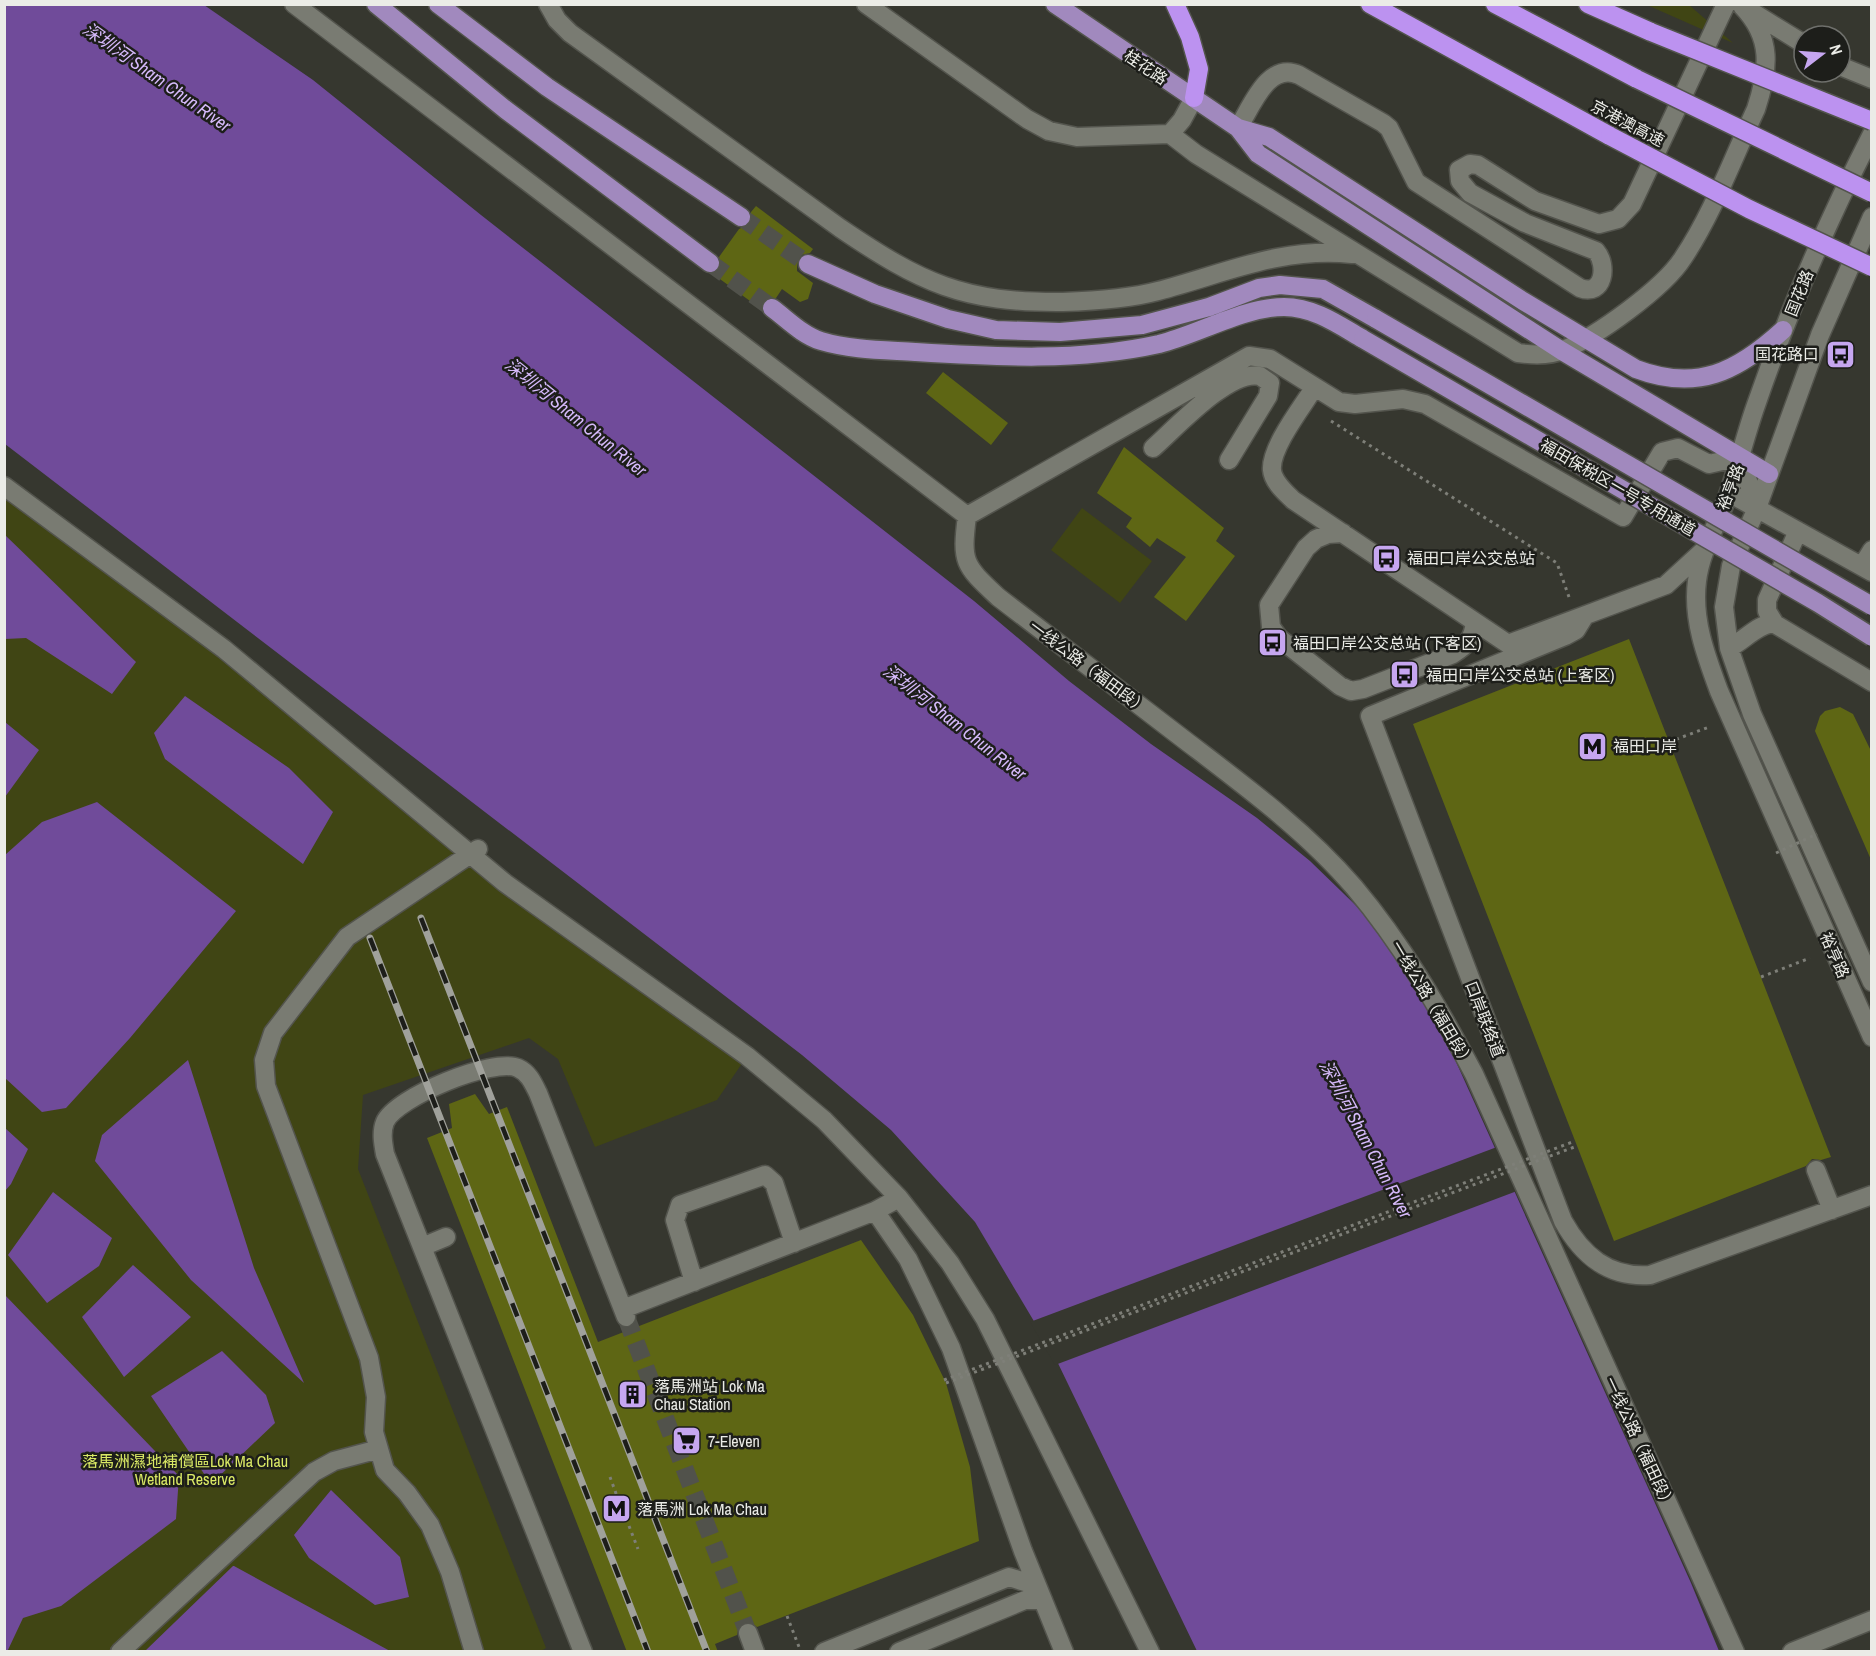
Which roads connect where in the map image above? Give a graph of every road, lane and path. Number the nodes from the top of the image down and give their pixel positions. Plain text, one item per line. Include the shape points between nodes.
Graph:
1 (294, 4) edge
2 (376, 4) edge
3 (438, 4) edge
4 (548, 4) edge
5 (866, 4) edge
6 (1055, 4) edge
7 (1175, 4) edge
8 (1370, 4) edge
9 (1495, 4) edge
10 (1588, 4) edge
11 (1736, 5) edge
12 (1792, 37) edge
13 (1852, 71) edge
14 (1872, 79) edge
15 (1194, 98) junction
16 (1872, 121) edge
17 (1238, 128) junction
18 (1170, 134) junction
19 (1872, 134) edge
20 (1872, 193) edge
21 (741, 217) tunnel mouth
22 (1872, 217) edge
23 (1357, 255) junction
24 (710, 263) tunnel mouth
25 (808, 264) tunnel mouth
26 (1872, 267) edge
27 (772, 308) tunnel mouth
28 (1783, 330) junction
29 (1585, 339) junction
30 (1562, 351) junction
31 (1314, 388) junction
32 (1330, 421) dead end
33 (1153, 448) dead end
34 (1740, 457) junction
35 (1229, 459) dead end
36 (1769, 474) junction
37 (4, 486) edge
38 (1729, 493) junction
39 (1757, 508) junction
40 (967, 516) junction
41 (1798, 531) junction
42 (1343, 533) junction
43 (1872, 550) edge
44 (1703, 551) junction
45 (1867, 569) edge
46 (1569, 597) dead end
47 (1872, 606) edge
48 (1584, 617) junction
49 (1475, 622) junction
50 (1775, 624) junction
51 (1872, 637) edge
52 (1729, 648) junction
53 (1871, 680) edge
54 (1709, 727) dead end
55 (1670, 742) dead end
56 (1817, 834) dead end
57 (475, 852) junction
58 (1776, 853) dead end
59 (1810, 958) dead end
60 (1761, 977) dead end
61 (1872, 982) edge
62 (1872, 1037) edge
63 (1575, 1141) dead end
64 (1577, 1146) dead end
65 (1816, 1170) dead end
66 (1872, 1194) edge
67 (899, 1198) junction
68 (1832, 1209) junction
69 (875, 1212) junction
70 (446, 1237) dead end
71 (794, 1243) junction
72 (422, 1247) junction
73 (694, 1282) junction
74 (379, 1449) junction
75 (610, 1477) dead end
76 (618, 1499) dead end
77 (628, 1526) dead end
78 (638, 1549) dead end
79 (1043, 1600) junction
80 (787, 1616) dead end
81 (1872, 1620) edge
82 (748, 1633) tunnel mouth
83 (120, 1652) edge
84 (474, 1652) edge
85 (583, 1652) edge
86 (755, 1652) edge
87 (801, 1652) edge
88 (824, 1652) edge
89 (899, 1652) edge
90 (1064, 1652) edge
91 (1150, 1652) edge
92 (1735, 1652) edge
93 (1792, 1652) edge

1 - 40 street
2 - 24 main road via 506,110
3 - 21 main road via 547,87
4 - 23 street via 570,33 840,228 881,256 959,293 1013,302 1090,301 1155,292 1256,261 1299,253
5 - 18 street via 1049,130 1077,137
6 - 15 main road, 桂花路
7 - 15 highway via 1199,69
8 - 26 highway, 京港澳高速, bridge via 1610,136
9 - 20 highway, bridge via 1637,79
10 - 16 highway, bridge
11 - 12 street
11 - 17 street via 1632,204 1618,219 1599,224 1542,203 1478,165 1459,170 1460,181 1470,193 1525,223 1596,251 1604,275 1592,289 1580,288 1416,182 1389,128 1299,75 1284,71 1270,77
11 - 29 street via 1761,31 1766,71 1756,109 1682,260 1669,275
13 - 14 street
15 - 17 main road, 桂花路
15 - 18 street
17 - 29 main road via 1269,137
17 - 30 main road via 1258,154
18 - 23 street
19 - 28 street, 国花路 via 1822,236
22 - 36 street via 1820,335
23 - 30 street via 1518,353
25 - 47 main road, 福田保税区一号专用通道, bridge via 874,294 948,319 996,330 1060,332 1142,325 1209,307 1259,288 1280,285 1323,290
27 - 51 main road, 福田保税区一号专用通道, bridge via 819,340 874,349 992,357 1052,357 1124,350 1180,338 1266,309 1300,309 1327,318
28 - 29 main road via 1735,366 1714,376 1685,380 1636,369
28 - 34 street, 国花路
29 - 30 street
30 - 34 main road
31 - 34 street via 1339,402 1402,399 1425,404 1623,518 1662,452 1678,448 1709,464
31 - 40 street via 1270,359 1249,356
31 - 42 street via 1274,452 1272,471 1279,486 1293,500
32 - 46 path via 1557,563
33 - 35 street via 1220,389 1237,380 1260,376 1270,383 1268,396
34 - 36 main road
34 - 38 street, 裕亨路
34 - 39 street, 裕亨路
36 - 39 street
37 - 57 street via 224,649
38 - 39 street
38 - 44 street, 裕亨路
39 - 41 street
39 - 52 street, 裕亨路 via 1731,566 1724,607
40 - 92 street, 一线公路（福田段） via 964,558 973,574 1302,835 1353,886 1396,939 1474,1074
41 - 45 street
41 - 50 street via 1767,600 1767,611
42 - 49 street
42 - 49 street via 1328,534 1306,548 1269,605 1271,627 1279,638 1340,686 1351,691 1363,689 1453,654 1473,636
43 - 45 street
44 - 48 street via 1666,585
44 - 62 street, 裕亨路 via 1696,582 1696,606 1710,666
48 - 49 street via 1508,645
48 - 68 street, 口岸联络道 via 1576,630 1564,636 1370,716 1556,1206 1578,1246 1598,1264 1637,1276 1664,1272
50 - 52 street via 1764,625
50 - 53 street
52 - 61 street, 裕亨路 via 1752,714
54 - 55 path
56 - 58 path, bridge
57 - 67 street via 505,883 747,1056 824,1120
57 - 74 street via 346,937 273,1033 264,1060 266,1086 369,1358 376,1397 374,1432
59 - 60 path
63 - 64 path, bridge via 945,1381
65 - 68 street
66 - 68 street, 口岸联络道
67 - 69 street
67 - 91 street via 950,1263 985,1319
69 - 71 street
69 - 79 street via 908,1258 951,1348
70 - 72 street
71 - 73 street
71 - 73 street via 774,1183 765,1175 680,1205 675,1220
72 - 73 street via 385,1154 382,1140 386,1120 393,1110 414,1096 488,1067 510,1066 527,1074 538,1093 624,1313
72 - 85 street
74 - 83 street via 334,1461 314,1472
74 - 84 street via 385,1470 408,1492 441,1548
75 - 76 path
77 - 78 path
79 - 88 street via 1028,1583 1009,1577
79 - 89 street via 1025,1600
79 - 90 street
80 - 87 path
81 - 93 street
82 - 86 street

